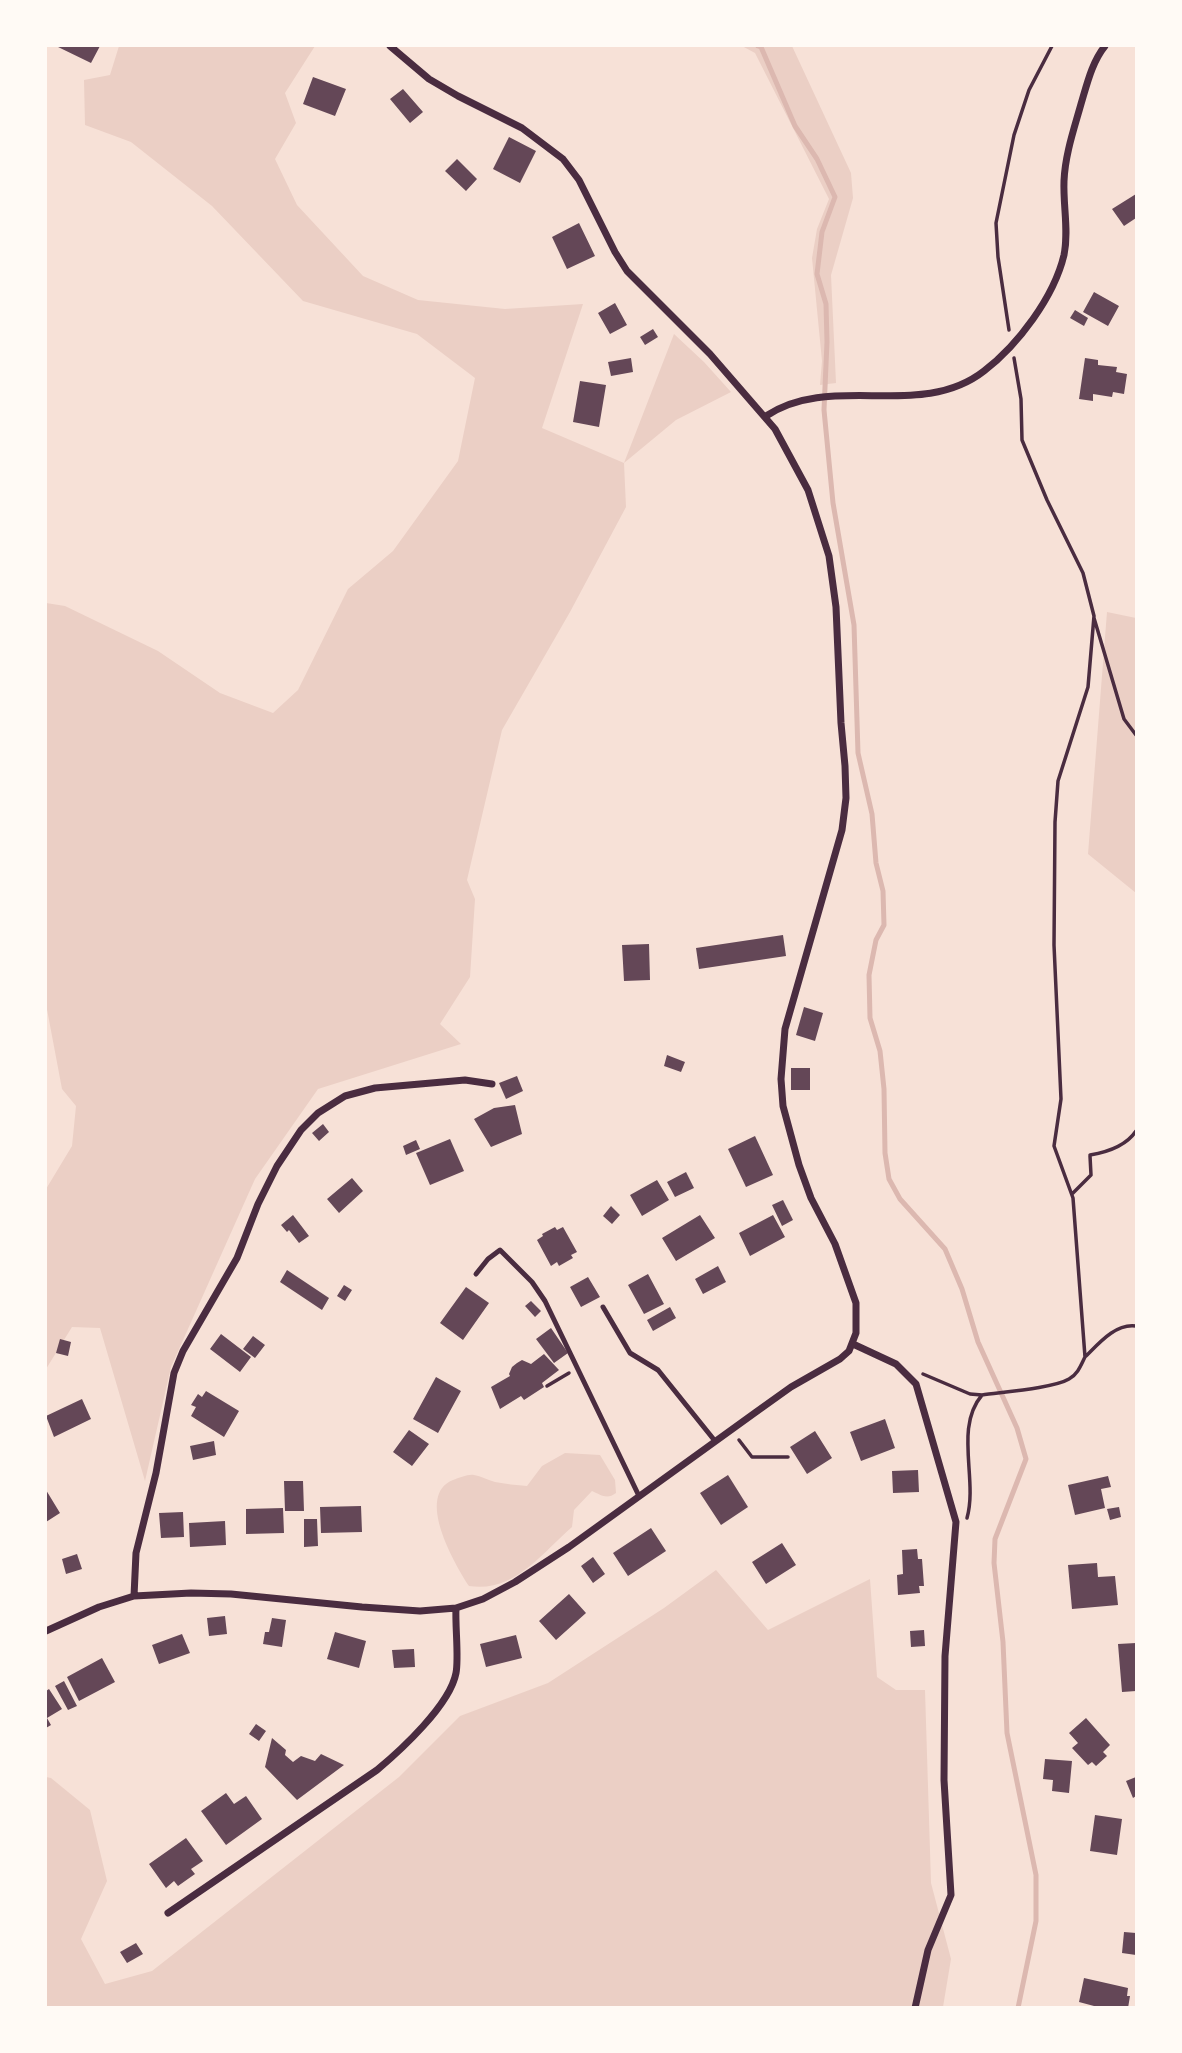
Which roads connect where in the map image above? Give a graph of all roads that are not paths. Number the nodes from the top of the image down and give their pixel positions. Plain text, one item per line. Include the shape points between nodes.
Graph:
1 (390, 46) edge
2 (1105, 46) edge
3 (766, 416) junction
4 (492, 1084) dead end
5 (476, 1275) dead end
6 (603, 1307) dead end
7 (853, 1344) junction
8 (715, 1441) junction
9 (639, 1496) junction
10 (134, 1596) junction
11 (456, 1608) junction
12 (46, 1631) edge
13 (168, 1913) dead end
14 (915, 2007) edge

1 - 3 street via 429,79 522,128 563,159 627,271
2 - 3 street via 1088,77 1067,154 1065,253 1044,302 1001,358 966,383 936,393 811,397 790,402
3 - 7 street via 808,490 829,556 836,607 846,798 842,830 785,1029 781,1079 783,1106 799,1165 856,1303
4 - 10 street via 465,1080 375,1088 345,1096 301,1130 277,1166 237,1258 174,1373 136,1553
5 - 9 lane via 500,1250 532,1282
6 - 8 lane via 630,1353 657,1370
7 - 8 street via 840,1359
7 - 14 street via 896,1364 916,1384 956,1522 945,1656 944,1780 951,1895 928,1950
8 - 9 street
9 - 11 street via 515,1582
10 - 11 street via 231,1594 420,1611
10 - 12 street
11 - 13 street via 456,1675 405,1746

